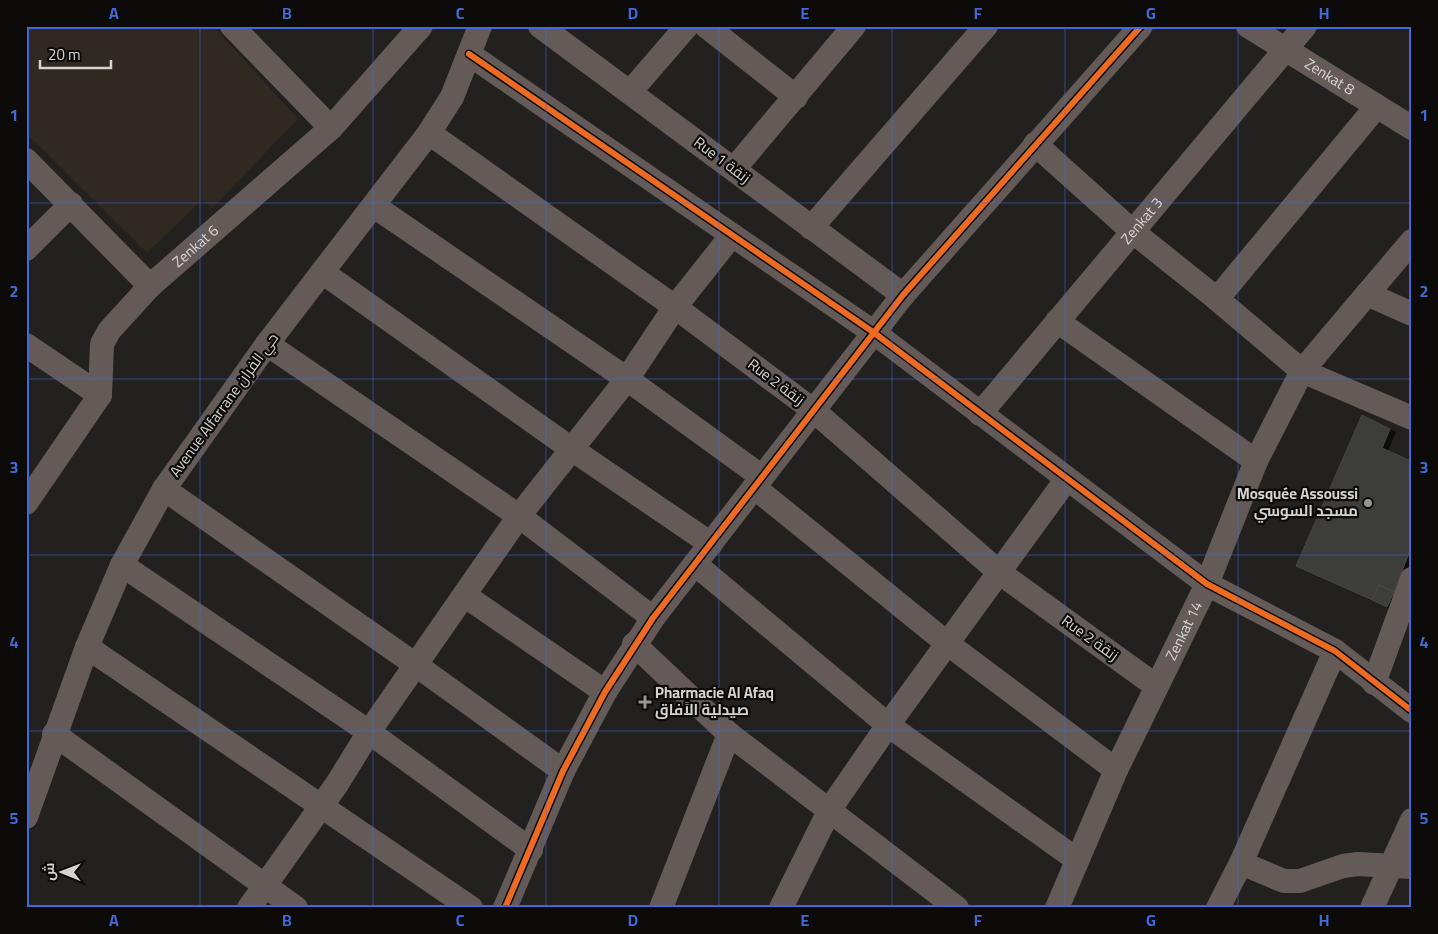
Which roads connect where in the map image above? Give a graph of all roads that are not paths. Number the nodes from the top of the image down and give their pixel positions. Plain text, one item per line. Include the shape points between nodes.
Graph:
1 (421, 26) edge
2 (480, 26) edge
3 (687, 26) edge
4 (706, 26) edge
5 (986, 26) edge
6 (1140, 26) edge
7 (1248, 26) edge
8 (1305, 26) edge
9 (545, 27) edge
10 (853, 27) edge
11 (242, 30) edge
12 (1284, 50) junction
13 (470, 54) junction
14 (630, 92) junction
15 (796, 97) junction
16 (1377, 106) junction
17 (331, 128) junction
18 (1412, 128) edge
19 (429, 133) junction
20 (1035, 144) junction
21 (26, 160) edge
22 (734, 169) junction
23 (71, 204) junction
24 (374, 206) junction
25 (811, 228) junction
26 (1132, 231) junction
27 (732, 235) junction
28 (1412, 241) edge
29 (26, 249) edge
30 (322, 272) junction
31 (150, 286) junction
32 (1367, 294) junction
33 (903, 295) junction
34 (1217, 299) junction
35 (675, 307) junction
36 (1412, 314) edge
37 (1057, 320) junction
38 (873, 332) junction
39 (267, 344) junction
40 (26, 345) edge
41 (1302, 371) junction
42 (628, 379) junction
43 (100, 395) junction
44 (813, 410) junction
45 (980, 414) junction
46 (1412, 418) edge
47 (573, 450) junction
48 (1256, 460) junction
49 (1066, 480) junction
50 (758, 482) junction
51 (164, 489) junction
52 (26, 503) edge
53 (520, 516) junction
54 (711, 544) junction
55 (695, 564) junction
56 (122, 566) junction
57 (1000, 573) junction
58 (1412, 579) edge
59 (1207, 584) junction
60 (464, 595) junction
61 (653, 618) junction
62 (634, 644) junction
63 (948, 644) junction
64 (87, 647) junction
65 (1335, 652) junction
66 (416, 664) junction
67 (1374, 683) junction
68 (1156, 686) junction
69 (606, 692) junction
70 (1412, 711) edge
71 (888, 725) junction
72 (369, 732) junction
73 (54, 734) junction
74 (729, 734) junction
75 (1116, 770) junction
76 (563, 771) junction
77 (322, 806) junction
78 (830, 809) junction
79 (26, 817) edge
80 (1412, 820) edge
81 (530, 850) junction
82 (1076, 859) junction
83 (1241, 863) junction
84 (1402, 866) edge
85 (264, 887) junction
86 (507, 907) edge
87 (250, 908) edge
88 (296, 908) edge
89 (471, 908) edge
90 (661, 908) edge
91 (782, 908) edge
92 (957, 908) edge
93 (1057, 908) edge
94 (1218, 908) edge
95 (1372, 908) edge

1 - 17 street, Zenkat 6
2 - 13 street, Avenue Alfarrane حي الفران
3 - 14 street
4 - 15 street
5 - 25 street
6 - 20 street
7 - 12 street, Zenkat 8
8 - 12 street, Zenkat 3
9 - 14 street, Rue 1 زنقة
10 - 15 street
11 - 17 street
12 - 16 street, Zenkat 8
12 - 26 street, Zenkat 3
13 - 19 street, Avenue Alfarrane حي الفران via 452,96
13 - 27 street
14 - 22 street, Rue 1 زنقة
15 - 22 street
16 - 18 street, Zenkat 8
16 - 34 street
17 - 31 street, Zenkat 6
19 - 24 street, Avenue Alfarrane حي الفران
19 - 35 street, Rue 2 زنقة
20 - 26 street
20 - 33 street
21 - 23 street
22 - 25 street, Rue 1 زنقة
23 - 29 street
23 - 31 street
24 - 30 street, Avenue Alfarrane حي الفران
24 - 42 street
25 - 33 street, Rue 1 زنقة
26 - 34 street
26 - 37 street, Zenkat 3
27 - 35 street
27 - 38 street
28 - 32 street, Zenkat 14
30 - 39 street, Avenue Alfarrane حي الفران
30 - 47 street
31 - 43 street, Zenkat 6 via 109,330 102,344
32 - 36 street
32 - 41 street, Zenkat 14
33 - 38 street
34 - 41 street
35 - 42 street
35 - 44 street, Rue 2 زنقة
37 - 45 street, Zenkat 3
37 - 48 street
38 - 44 street
38 - 45 street
39 - 51 street, Avenue Alfarrane حي الفران
39 - 53 street
40 - 43 street
41 - 46 street
41 - 48 street, Zenkat 14
42 - 47 street
42 - 50 street
43 - 52 street
44 - 50 street
44 - 57 street, Rue 2 زنقة
45 - 49 street
47 - 53 street
47 - 54 street
48 - 59 street, Zenkat 14
49 - 57 street
49 - 59 street
50 - 54 street
50 - 63 street
51 - 56 street, Avenue Alfarrane حي الفران
51 - 66 street
53 - 60 street
53 - 61 street
54 - 55 street
55 - 61 street
55 - 71 street
56 - 64 street, Avenue Alfarrane حي الفران
56 - 72 street
57 - 63 street
57 - 68 street, Rue 2 زنقة
58 - 67 street
59 - 65 street
59 - 68 street, Zenkat 14
60 - 66 street
60 - 69 street
61 - 62 street
62 - 69 street
62 - 74 street
63 - 71 street
63 - 75 street
64 - 73 street, Avenue Alfarrane حي الفران
64 - 77 street
65 - 67 street
65 - 83 street
66 - 72 street
66 - 76 street
67 - 70 street
68 - 75 street, Zenkat 14
69 - 76 street
71 - 78 street
71 - 82 street
72 - 77 street
72 - 81 street
73 - 79 street, Avenue Alfarrane حي الفران
73 - 85 street
74 - 78 street
74 - 90 street
75 - 82 street, Zenkat 14
76 - 81 street
77 - 85 street
77 - 89 street
78 - 91 street
78 - 92 street
80 - 84 street
81 - 86 street
82 - 93 street, Zenkat 14
83 - 84 street via 1284,881 1300,881 1351,865
83 - 94 street
84 - 95 street
85 - 87 street
85 - 88 street

